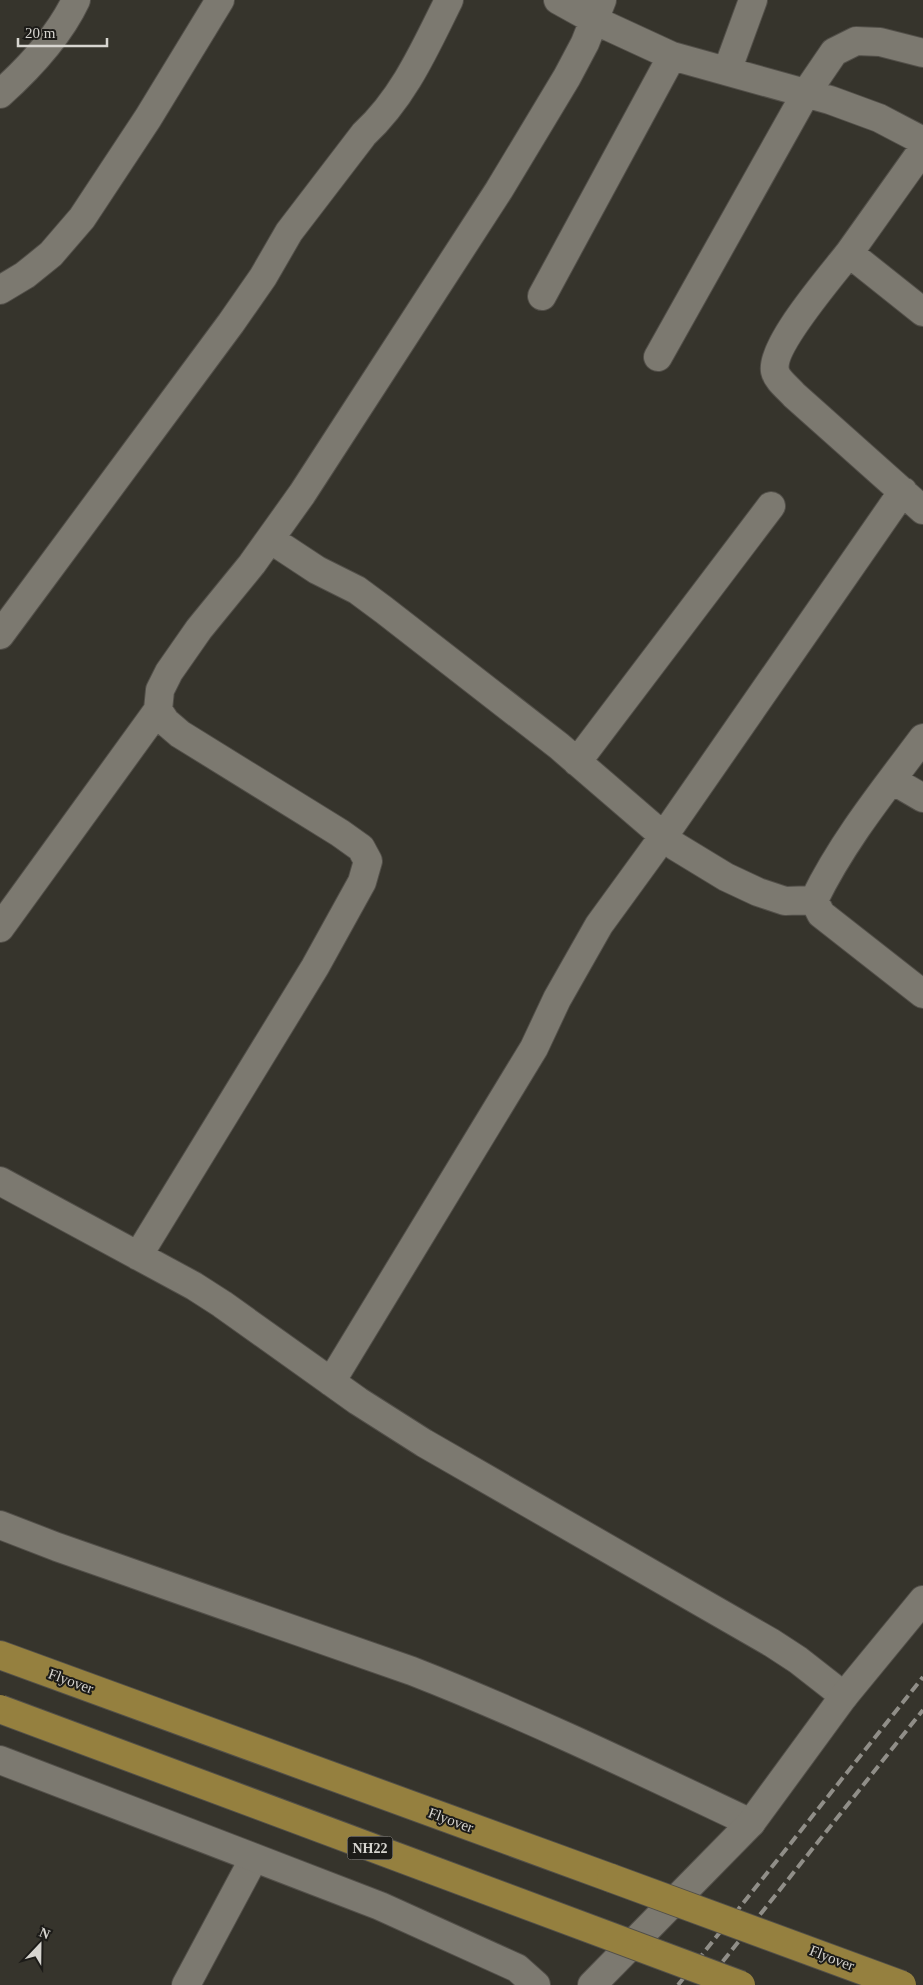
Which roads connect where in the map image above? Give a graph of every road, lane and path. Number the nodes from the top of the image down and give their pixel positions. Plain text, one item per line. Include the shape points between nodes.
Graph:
1 (76, 0) edge
2 (220, 0) edge
3 (449, 0) edge
4 (558, 0) edge
5 (753, 0) edge
6 (598, 10) edge
7 (923, 53) edge
8 (672, 56) junction
9 (727, 71) junction
10 (806, 93) junction
11 (0, 94) edge
12 (923, 141) edge
13 (923, 149) edge
14 (848, 253) junction
15 (0, 290) edge
16 (542, 296) dead end
17 (923, 312) edge
18 (658, 357) dead end
19 (903, 491) junction
20 (771, 506) dead end
21 (923, 510) edge
22 (270, 539) junction
23 (0, 635) edge
24 (158, 710) junction
25 (923, 738) edge
26 (577, 762) junction
27 (892, 780) junction
28 (923, 798) edge
29 (664, 837) junction
30 (814, 900) junction
31 (0, 928) edge
32 (923, 994) edge
33 (0, 1181) edge
34 (138, 1256) junction
35 (331, 1382) junction
36 (0, 1525) edge
37 (923, 1600) edge
38 (0, 1655) edge
39 (844, 1696) junction
40 (0, 1709) edge
41 (0, 1760) edge
42 (751, 1823) junction
43 (254, 1858) junction
44 (186, 1985) edge
45 (536, 1985) edge
46 (592, 1985) edge
47 (741, 1985) edge
48 (902, 1985) edge

1 - 11 street via 53,38
2 - 15 street via 82,218 51,254
3 - 23 street via 403,90 364,134 289,232 231,323
4 - 6 street
5 - 9 street
6 - 8 street
6 - 22 street via 567,77 499,190
7 - 10 street via 880,42 856,41 834,52
8 - 9 street
8 - 16 street
9 - 10 street
10 - 12 street via 879,118
10 - 18 street
13 - 14 street
14 - 17 street
14 - 19 street via 779,348 774,363 775,374
19 - 21 street
19 - 29 street
20 - 26 street
22 - 24 street via 169,672 160,690
22 - 26 street via 317,570 357,590
24 - 31 street
24 - 34 street via 180,734 340,833 361,848 368,861 362,882 315,967
25 - 27 street
26 - 29 street
27 - 28 street
27 - 30 street via 827,873
29 - 30 street via 726,878 758,892 785,901
29 - 35 street via 599,925 557,999 534,1048
30 - 32 street via 821,914
33 - 34 street
34 - 35 street via 222,1304
35 - 39 street via 424,1443 778,1647
36 - 42 street via 444,1683 622,1761
37 - 39 street
38 - 48 highway, Flyover, bridge
39 - 42 street
40 - 47 highway, NH22, bridge
41 - 43 street
42 - 46 street
43 - 44 street
43 - 45 street via 397,1914 517,1968

